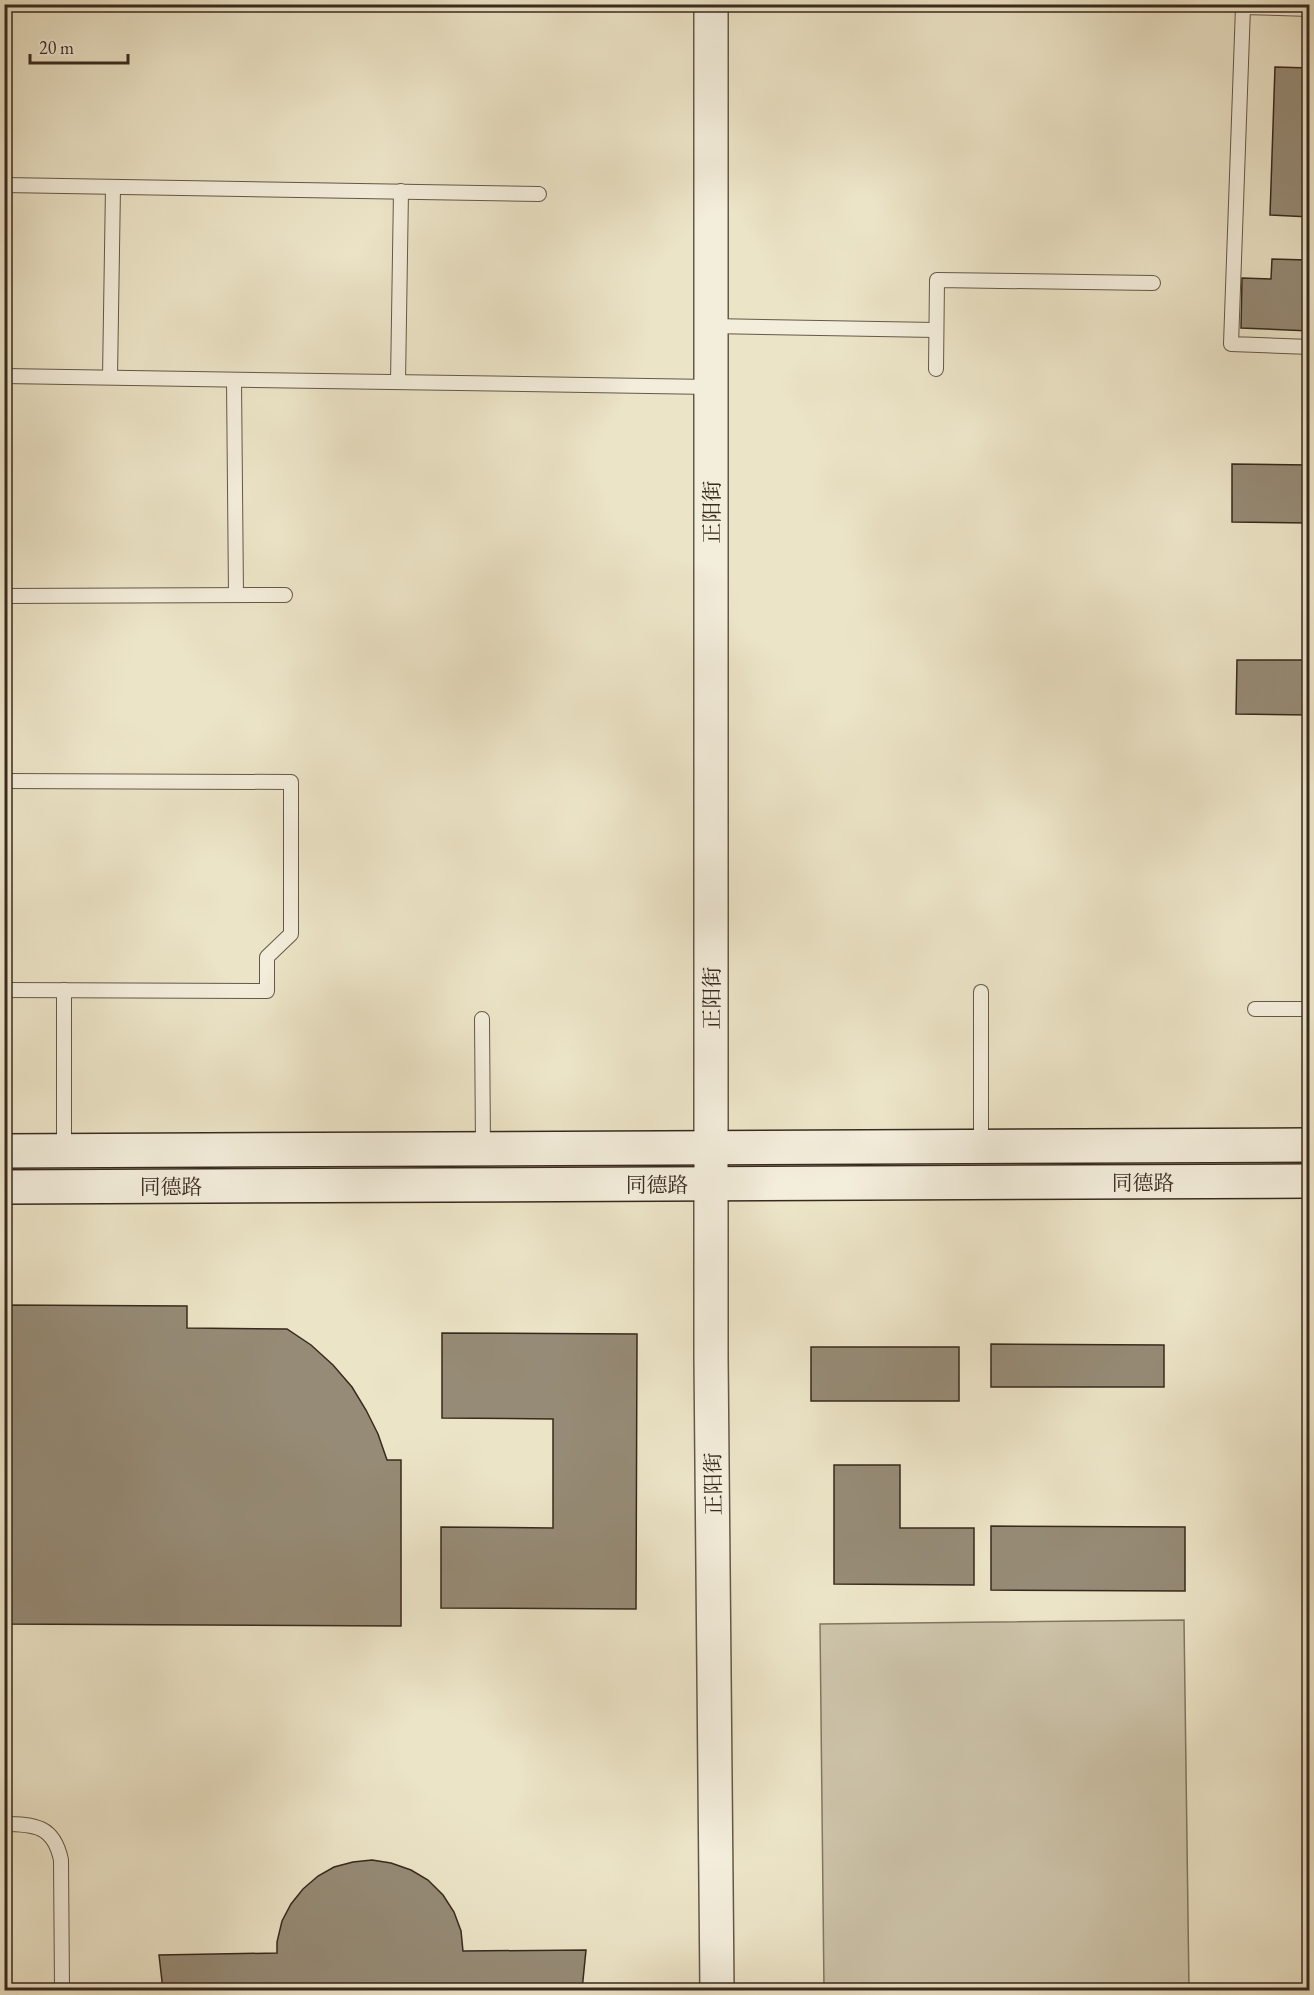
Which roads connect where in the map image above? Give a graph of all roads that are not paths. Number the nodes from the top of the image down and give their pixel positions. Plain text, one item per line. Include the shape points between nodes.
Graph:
1 (711, 4) edge
2 (1310, 9) edge
3 (4, 185) edge
4 (113, 187) junction
5 (401, 192) junction
6 (539, 194) dead end
7 (1153, 284) dead end
8 (711, 326) junction
9 (936, 330) junction
10 (1310, 347) edge
11 (936, 369) dead end
12 (4, 376) edge
13 (110, 377) junction
14 (234, 380) junction
15 (398, 382) junction
16 (711, 387) junction
17 (236, 595) junction
18 (285, 595) dead end
19 (4, 596) edge
20 (4, 781) edge
21 (4, 990) edge
22 (64, 990) junction
23 (981, 992) dead end
24 (1255, 1009) dead end
25 (1310, 1009) edge
26 (482, 1019) dead end
27 (1310, 1145) edge
28 (981, 1146) junction
29 (711, 1147) junction
30 (483, 1148) junction
31 (64, 1150) junction
32 (4, 1151) edge
33 (1310, 1181) edge
34 (712, 1184) junction
35 (4, 1187) edge
36 (4, 1824) edge
37 (62, 1990) edge
38 (717, 1990) edge

1 - 8 main road, 正阳街
2 - 10 lane via 1243,7 1231,344
3 - 4 lane
4 - 5 lane
4 - 13 lane
5 - 6 lane
5 - 15 lane
7 - 9 lane via 938,280
8 - 9 lane
8 - 16 main road, 正阳街
9 - 11 lane
12 - 13 lane
13 - 14 lane
14 - 15 lane
14 - 17 lane
15 - 16 lane
16 - 29 main road, 正阳街
17 - 18 lane
17 - 19 lane
20 - 22 lane via 291,782 291,934 267,957 267,991
21 - 22 lane
22 - 31 lane
23 - 28 lane
24 - 25 lane
26 - 30 lane
27 - 28 main road, 同德路
28 - 29 main road, 同德路
29 - 30 main road, 同德路
29 - 34 main road, 正阳街
30 - 31 main road, 同德路
31 - 32 main road, 同德路
33 - 34 main road, 同德路
34 - 35 main road, 同德路
34 - 38 main road, 正阳街
36 - 37 lane via 40,1827 59,1850

